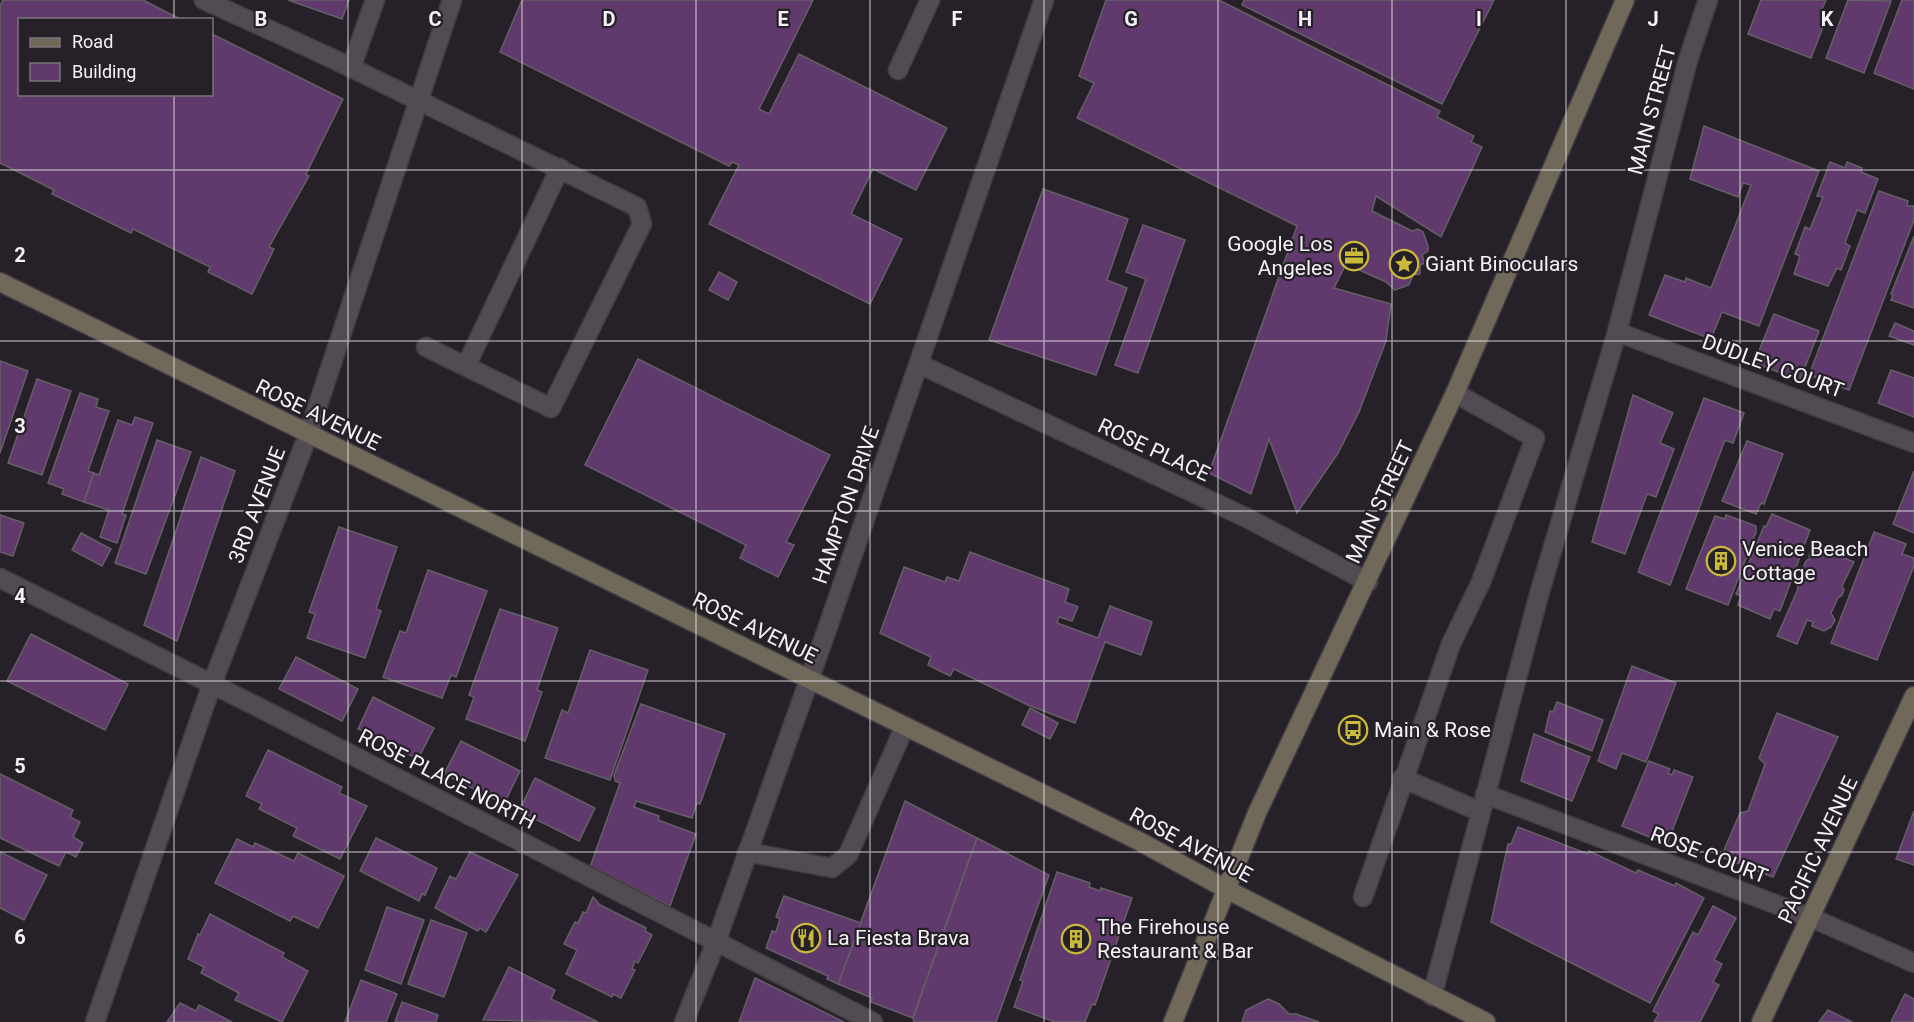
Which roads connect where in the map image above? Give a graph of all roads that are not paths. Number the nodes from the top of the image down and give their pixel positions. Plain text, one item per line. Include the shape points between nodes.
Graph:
1 (204, 0) edge
2 (375, 0) edge
3 (452, 0) edge
4 (930, 0) edge
5 (1044, 0) edge
6 (1625, 0) edge
7 (1708, 0) edge
8 (351, 68) junction
9 (898, 70) dead end
10 (417, 100) junction
11 (560, 168) junction
12 (0, 282) edge
13 (1617, 332) junction
14 (426, 346) dead end
15 (919, 364) junction
16 (466, 366) junction
17 (1455, 393) junction
18 (308, 435) junction
19 (1914, 442) edge
20 (0, 578) edge
21 (1368, 582) junction
22 (808, 678) junction
23 (212, 684) junction
24 (1914, 696) edge
25 (905, 726) junction
26 (1402, 778) junction
27 (1483, 803) junction
28 (747, 852) junction
29 (1226, 889) junction
30 (1363, 897) dead end
31 (1812, 918) junction
32 (716, 942) junction
33 (1914, 963) edge
34 (1432, 996) junction
35 (94, 1022) edge
36 (684, 1022) edge
37 (873, 1022) edge
38 (1173, 1022) edge
39 (1486, 1022) edge
40 (1761, 1022) edge

1 - 8 street
2 - 8 street
3 - 10 street, 3RD AVENUE
4 - 9 street
5 - 15 street, HAMPTON DRIVE
6 - 17 street, MAIN STREET
7 - 13 street, MAIN STREET via 1688,60
8 - 10 street
10 - 11 street
10 - 18 street, 3RD AVENUE
11 - 16 street
11 - 16 street via 637,207 642,224 551,408
12 - 18 street, ROSE AVENUE
13 - 19 street, DUDLEY COURT
13 - 27 street, MAIN STREET via 1540,591
14 - 16 street
15 - 21 street, ROSE PLACE via 1247,518
15 - 22 street, HAMPTON DRIVE
17 - 21 street, MAIN STREET
17 - 26 street via 1535,438 1481,582 1451,644
18 - 22 street, ROSE AVENUE
18 - 23 street, 3RD AVENUE
20 - 23 street, ROSE PLACE NORTH
21 - 29 street, MAIN STREET via 1257,813
22 - 25 street, ROSE AVENUE
22 - 28 street, HAMPTON DRIVE
23 - 32 street, ROSE PLACE NORTH
23 - 35 street, 3RD AVENUE
24 - 31 street, PACIFIC AVENUE
25 - 28 street via 848,855 832,868
25 - 29 street, ROSE AVENUE via 1139,841
26 - 27 street, ROSE COURT
26 - 30 street
27 - 31 street, ROSE COURT
27 - 34 street, MAIN STREET
28 - 32 street, HAMPTON DRIVE
29 - 34 street, ROSE AVENUE
29 - 38 street, MAIN STREET
31 - 33 street, ROSE COURT
31 - 40 street, PACIFIC AVENUE
32 - 36 street, HAMPTON DRIVE
32 - 37 street, ROSE PLACE NORTH
34 - 39 street, ROSE AVENUE

